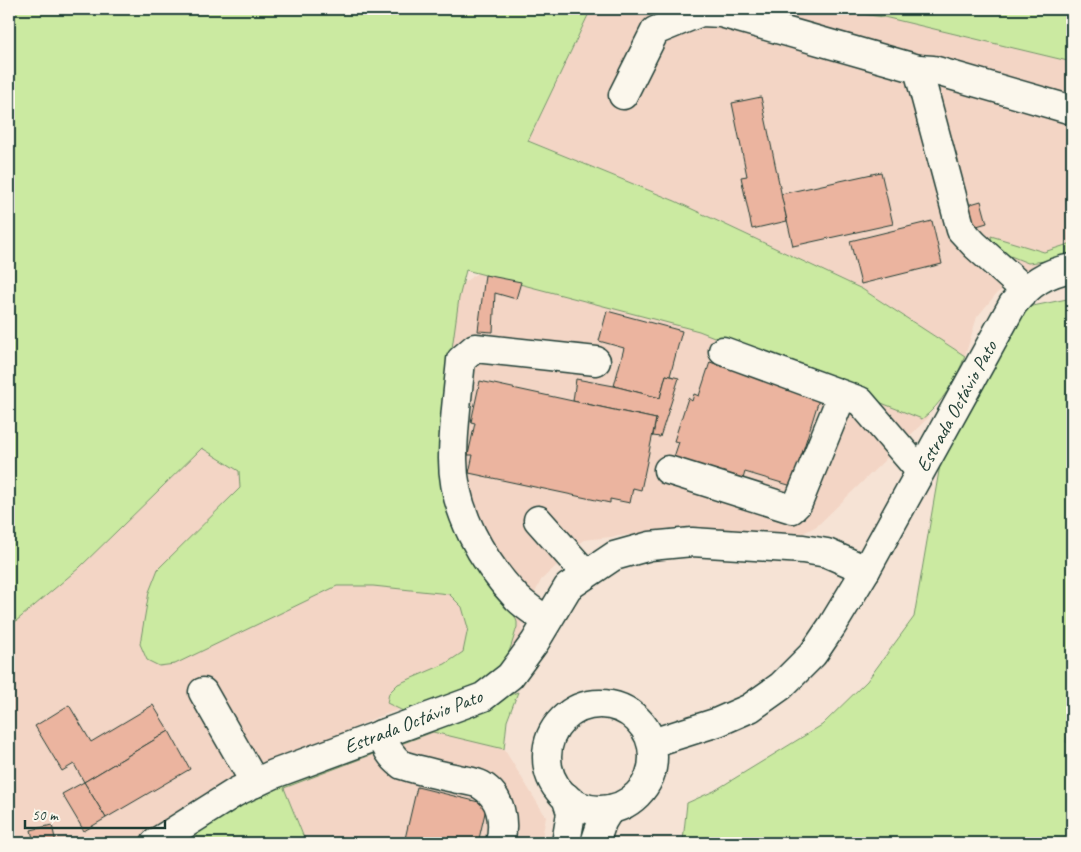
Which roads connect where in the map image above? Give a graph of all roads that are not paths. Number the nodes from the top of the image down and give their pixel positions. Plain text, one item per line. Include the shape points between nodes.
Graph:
1 (918, 69) junction
2 (623, 95) dead end
3 (1072, 110) edge
4 (1072, 268) edge
5 (1025, 290) junction
6 (723, 351) dead end
7 (596, 361) dead end
8 (842, 395) junction
9 (668, 470) dead end
10 (920, 471) junction
11 (538, 520) dead end
12 (866, 570) junction
13 (586, 574) junction
14 (547, 621) junction
15 (204, 692) dead end
16 (381, 734) junction
17 (652, 743) junction
18 (255, 783) junction
19 (566, 797) junction
20 (610, 809) junction
21 (155, 843) edge
22 (500, 843) edge
23 (566, 843) edge
24 (595, 843) edge

1 - 2 street via 721,13 700,12 655,31
1 - 3 street via 933,70
1 - 5 street via 961,230
4 - 5 street, Estrada Octávio Pato via 1054,272
5 - 10 street, Estrada Octávio Pato via 1013,304
6 - 8 street
7 - 14 street via 475,348 460,360 453,460 460,501 473,537 498,576 518,600
8 - 9 street via 798,502 792,509
8 - 10 street via 860,401
10 - 12 street, Estrada Octávio Pato
11 - 13 street
12 - 13 street, Estrada Octávio Pato via 827,553 803,548 692,542 650,546 614,556
12 - 17 street, Estrada Octávio Pato via 813,654 781,686 750,708
13 - 14 street, Estrada Octávio Pato via 568,586
14 - 16 street, Estrada Octávio Pato via 536,642 510,676 483,697
15 - 18 street
16 - 18 street, Estrada Octávio Pato
16 - 22 street via 387,749 402,765 474,782 488,791 498,804 503,820
17 - 19 street via 640,722 621,709 598,704 575,710 557,726 548,746 548,769
17 - 20 street via 653,768 646,785 633,799
18 - 21 street, Estrada Octávio Pato
19 - 20 street via 586,808
19 - 23 street via 571,814
20 - 24 street

